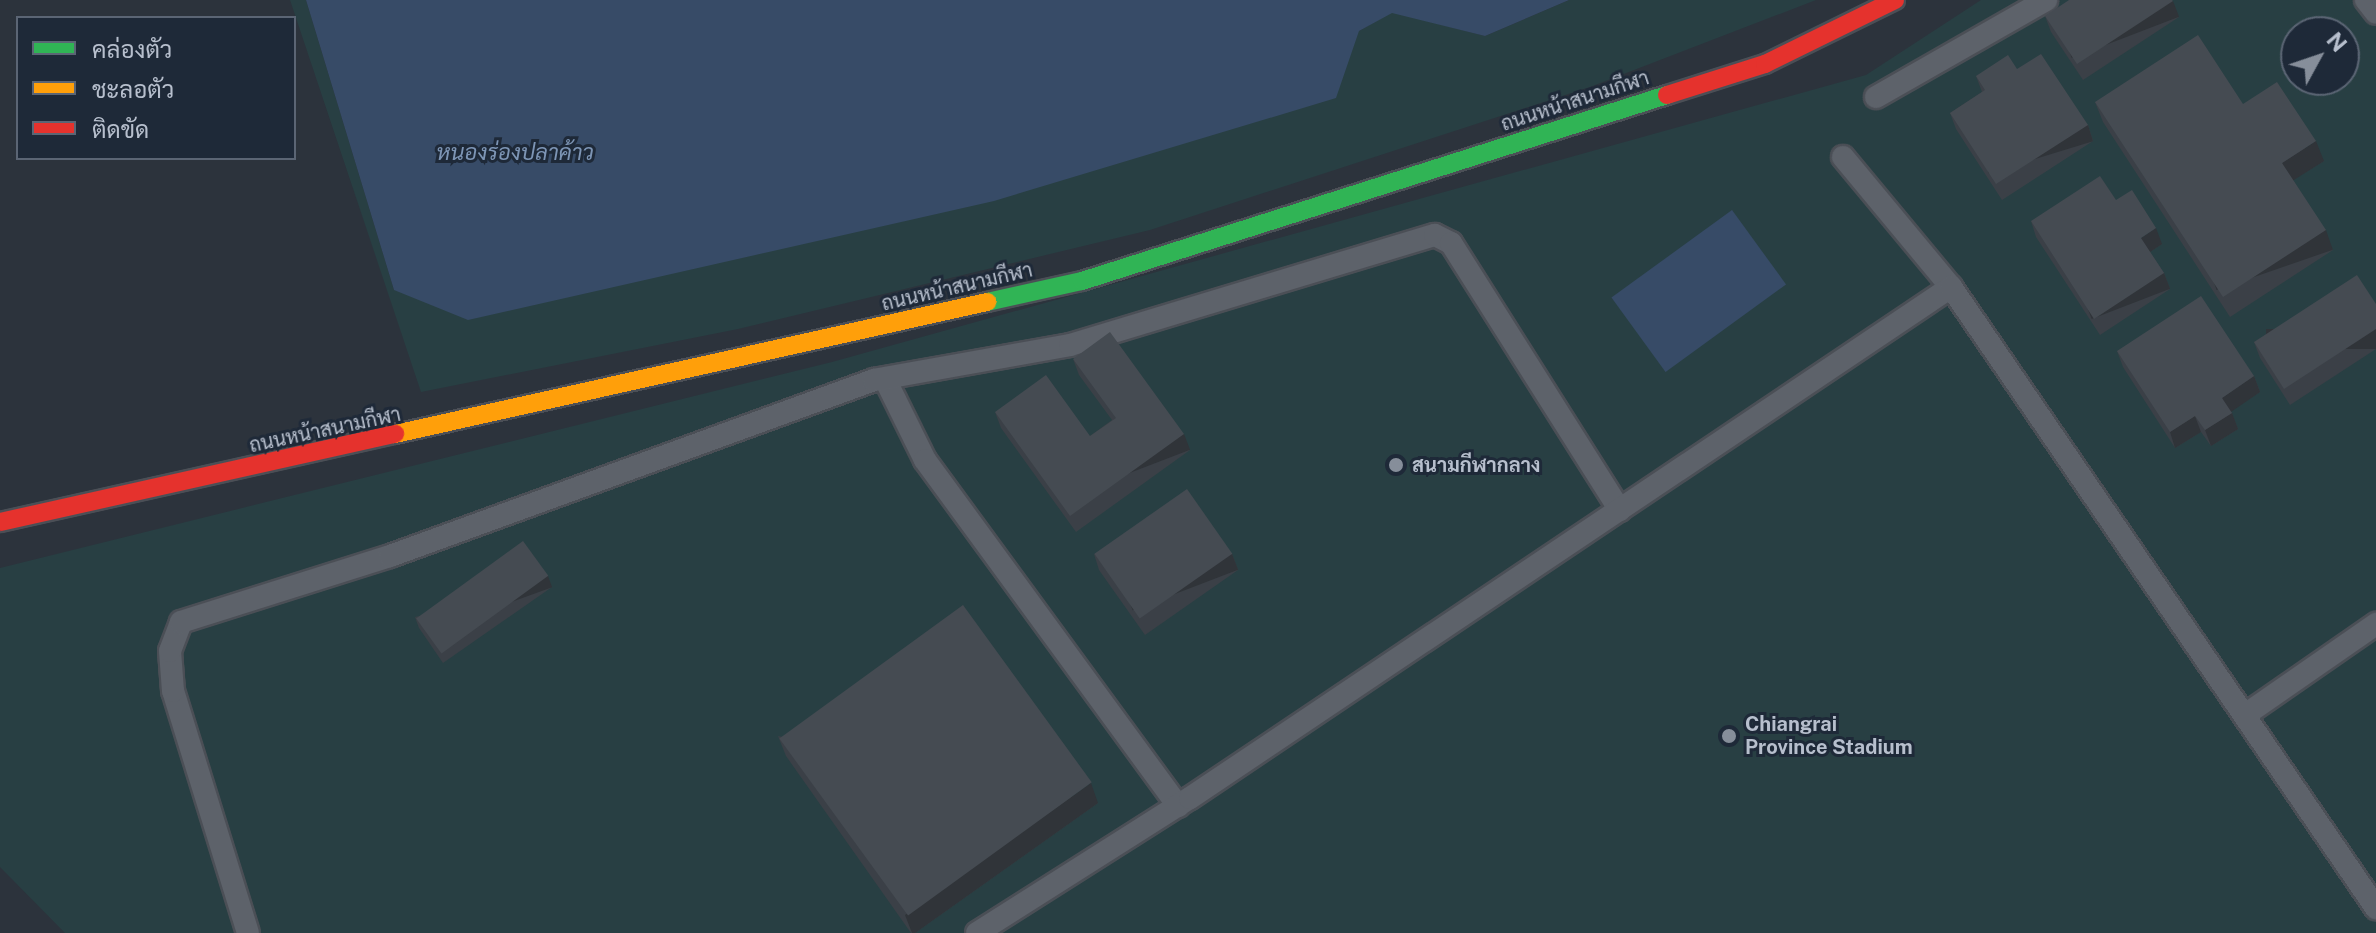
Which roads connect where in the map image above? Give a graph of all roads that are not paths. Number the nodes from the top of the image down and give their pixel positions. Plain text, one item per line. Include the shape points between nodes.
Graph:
1 (1895, 0) edge
2 (2046, 0) edge
3 (2366, 0) edge
4 (2376, 13) edge
5 (1876, 97) dead end
6 (1843, 157) dead end
7 (1951, 287) junction
8 (885, 379) junction
9 (1620, 510) junction
10 (0, 522) edge
11 (2376, 624) edge
12 (2245, 715) junction
13 (1178, 806) junction
14 (2376, 908) edge
15 (248, 933) edge
16 (977, 933) edge

1 - 10 street, ถนนหน้าสนามกีฬา via 1765,64 1082,281
2 - 5 lane
3 - 4 lane
6 - 7 lane
7 - 9 lane
7 - 12 lane
8 - 9 lane via 1070,345 1435,235 1451,243
8 - 13 lane via 925,460
8 - 15 lane via 390,556 181,622 170,651 173,691
9 - 13 lane
11 - 12 lane
12 - 14 lane
13 - 16 lane

